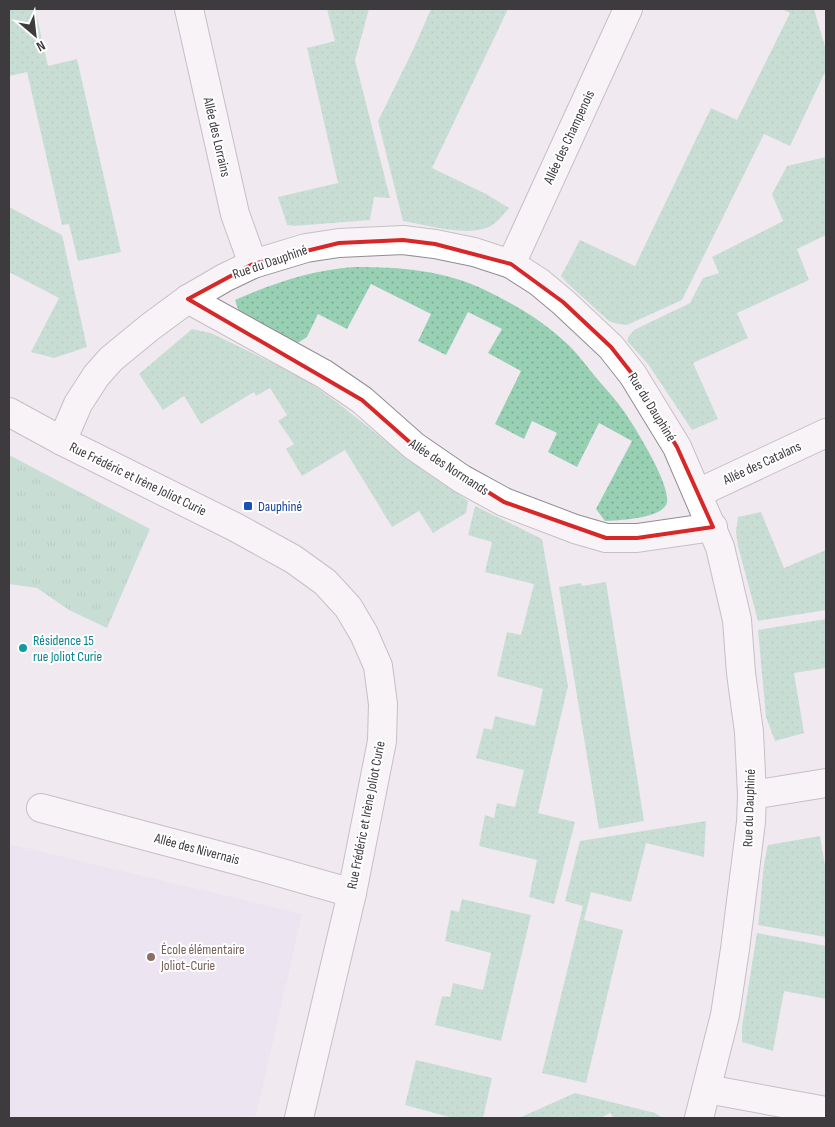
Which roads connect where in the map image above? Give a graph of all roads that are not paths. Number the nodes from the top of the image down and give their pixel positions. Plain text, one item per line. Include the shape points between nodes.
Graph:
1 (189, 9) edge
2 (628, 9) edge
3 (253, 264) junction
4 (511, 264) junction
5 (188, 299) junction
6 (9, 412) edge
7 (826, 433) edge
8 (62, 441) junction
9 (698, 493) junction
10 (713, 527) junction
11 (826, 783) edge
12 (752, 795) junction
13 (41, 808) dead end
14 (352, 893) junction
15 (707, 1089) junction
16 (826, 1111) edge
17 (299, 1118) edge
18 (699, 1118) edge

1 - 3 street, Allée des Lorrains via 235,214
2 - 4 street, Allée des Champenois
3 - 4 street, Rue du Dauphiné via 306,248 403,240 464,250
3 - 5 street, Rue du Dauphiné
4 - 9 street, Rue du Dauphiné via 563,302 611,348 633,375 677,447
5 - 8 street, Rue du Dauphiné via 111,359 78,404
5 - 10 street, Allée des Normands via 324,374 362,400 414,446 462,479 504,502 575,530 606,538 636,538
6 - 8 street, Rue Frédéric et Irène Joliot Curie
7 - 9 street, Allée des Catalans
8 - 14 street, Rue Frédéric et Irène Joliot Curie via 235,527 293,560 325,582 348,607 378,666 383,704 382,741
9 - 10 street, Rue du Dauphiné
10 - 12 street, Rue du Dauphiné via 737,620
11 - 12 street
12 - 15 street, Rue du Dauphiné via 735,950 725,1015
13 - 14 street, Allée des Nivernais
14 - 17 street, Rue Frédéric et Irène Joliot Curie
15 - 16 street
15 - 18 street, Rue du Dauphiné

